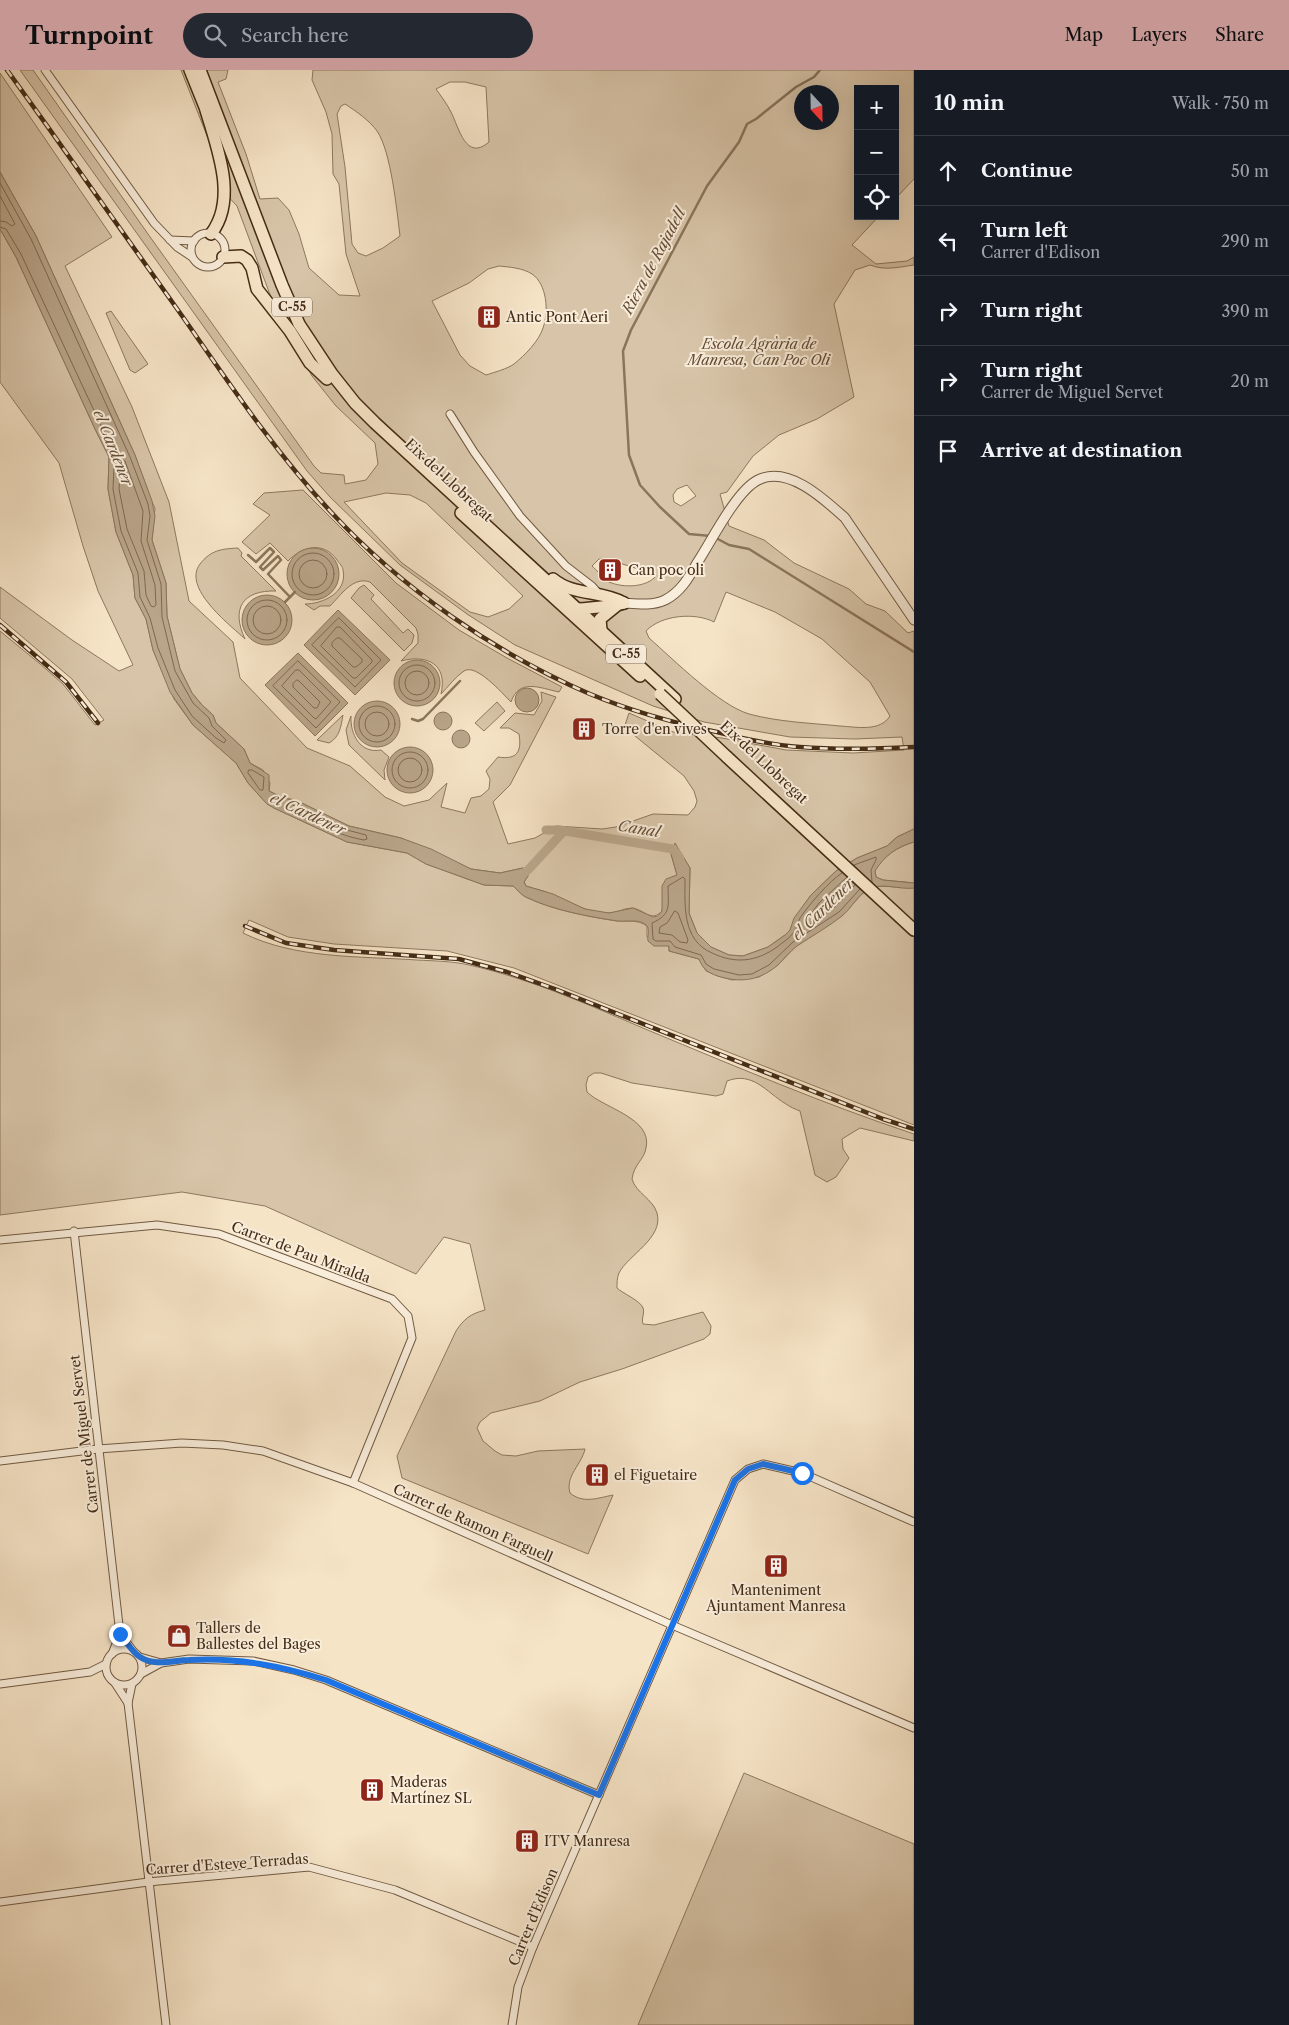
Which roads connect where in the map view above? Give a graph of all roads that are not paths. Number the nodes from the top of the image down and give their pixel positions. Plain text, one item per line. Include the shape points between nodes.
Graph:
1 (46, 70) edge
2 (190, 70) edge
3 (200, 70) edge
4 (206, 108) junction
5 (211, 234) junction
6 (170, 240) junction
7 (194, 241) junction
8 (192, 257) junction
9 (223, 257) junction
10 (328, 380) junction
11 (450, 414) dead end
12 (540, 579) junction
13 (596, 593) junction
14 (620, 604) junction
15 (578, 609) junction
16 (914, 620) edge
17 (598, 633) junction
18 (732, 757) junction
19 (806, 826) junction
20 (914, 922) edge
21 (914, 930) edge
22 (74, 1231) junction
23 (0, 1240) edge
24 (98, 1449) junction
25 (0, 1461) edge
26 (354, 1483) junction
27 (914, 1522) edge
28 (672, 1625) junction
29 (120, 1634) junction
30 (133, 1651) junction
31 (112, 1654) junction
32 (140, 1657) junction
33 (161, 1663) junction
34 (106, 1664) junction
35 (90, 1672) junction
36 (142, 1674) junction
37 (108, 1675) junction
38 (116, 1683) junction
39 (0, 1684) edge
40 (132, 1684) junction
41 (128, 1703) junction
42 (914, 1728) edge
43 (599, 1795) junction
44 (148, 1882) junction
45 (0, 1902) edge
46 (533, 1947) junction
47 (166, 2025) edge
48 (512, 2025) edge

1 - 6 street via 154,223
2 - 4 highway, Eix del Llobregat / C-55
3 - 12 highway, Eix del Llobregat / C-55 via 282,284 315,351 362,410
4 - 5 highway via 221,161 224,186 222,212
4 - 10 highway, Eix del Llobregat / C-55 via 282,303 301,341
5 - 7 street via 202,234
5 - 9 street via 223,242
6 - 7 street
6 - 8 street
7 - 8 street
8 - 9 street via 206,267 215,265
9 - 10 highway via 241,256 247,260 257,289 290,330 310,363
10 - 12 highway, Eix del Llobregat / C-55 via 371,428
11 - 13 street via 520,516
12 - 13 highway via 552,578 573,590
12 - 15 highway via 571,609
12 - 17 highway, Eix del Llobregat / C-55
13 - 14 highway via 615,598
13 - 15 highway via 578,604
14 - 15 highway
14 - 16 street via 651,604 666,600 680,590 735,502 758,480 772,477 796,481 844,518
14 - 17 highway via 600,620
15 - 17 highway via 579,616
17 - 18 highway, Eix del Llobregat / C-55, bridge via 660,694
17 - 18 highway, Eix del Llobregat / C-55 via 675,699
18 - 19 highway, Eix del Llobregat / C-55
19 - 20 highway, C-55
19 - 21 highway, C-55
22 - 23 street, Carrer de Pau Miralda
22 - 24 street, Carrer de Miguel Servet
22 - 26 street, Carrer de Pau Miralda via 158,1224 219,1234 392,1299 408,1316 412,1338
24 - 25 street, Carrer de Ramon Farguell
24 - 26 street, Carrer de Ramon Farguell via 182,1442 223,1445 263,1451
24 - 29 street, Carrer de Miguel Servet
26 - 28 street, Carrer de Ramon Farguell
27 - 28 street, Carrer d'Edison via 802,1473 763,1464 748,1469 735,1480
28 - 42 street, Carrer de Ramon Farguell
28 - 43 street, Carrer d'Edison
29 - 30 street
29 - 31 street, Carrer de Miguel Servet
30 - 31 street via 122,1649
30 - 32 street
31 - 34 street
32 - 33 street
32 - 36 street
33 - 36 street
33 - 43 street via 253,1661 294,1670 326,1680
34 - 35 street
34 - 37 street
35 - 37 street
35 - 39 street
36 - 40 street
37 - 38 street
38 - 40 street
38 - 41 street
40 - 41 street
41 - 44 street
43 - 46 street, Carrer d'Edison
44 - 45 street, Carrer d'Esteve Terradas
44 - 46 street, Carrer d'Esteve Terradas via 309,1867 395,1890
44 - 47 street
46 - 48 street, Carrer d'Edison via 518,1988

